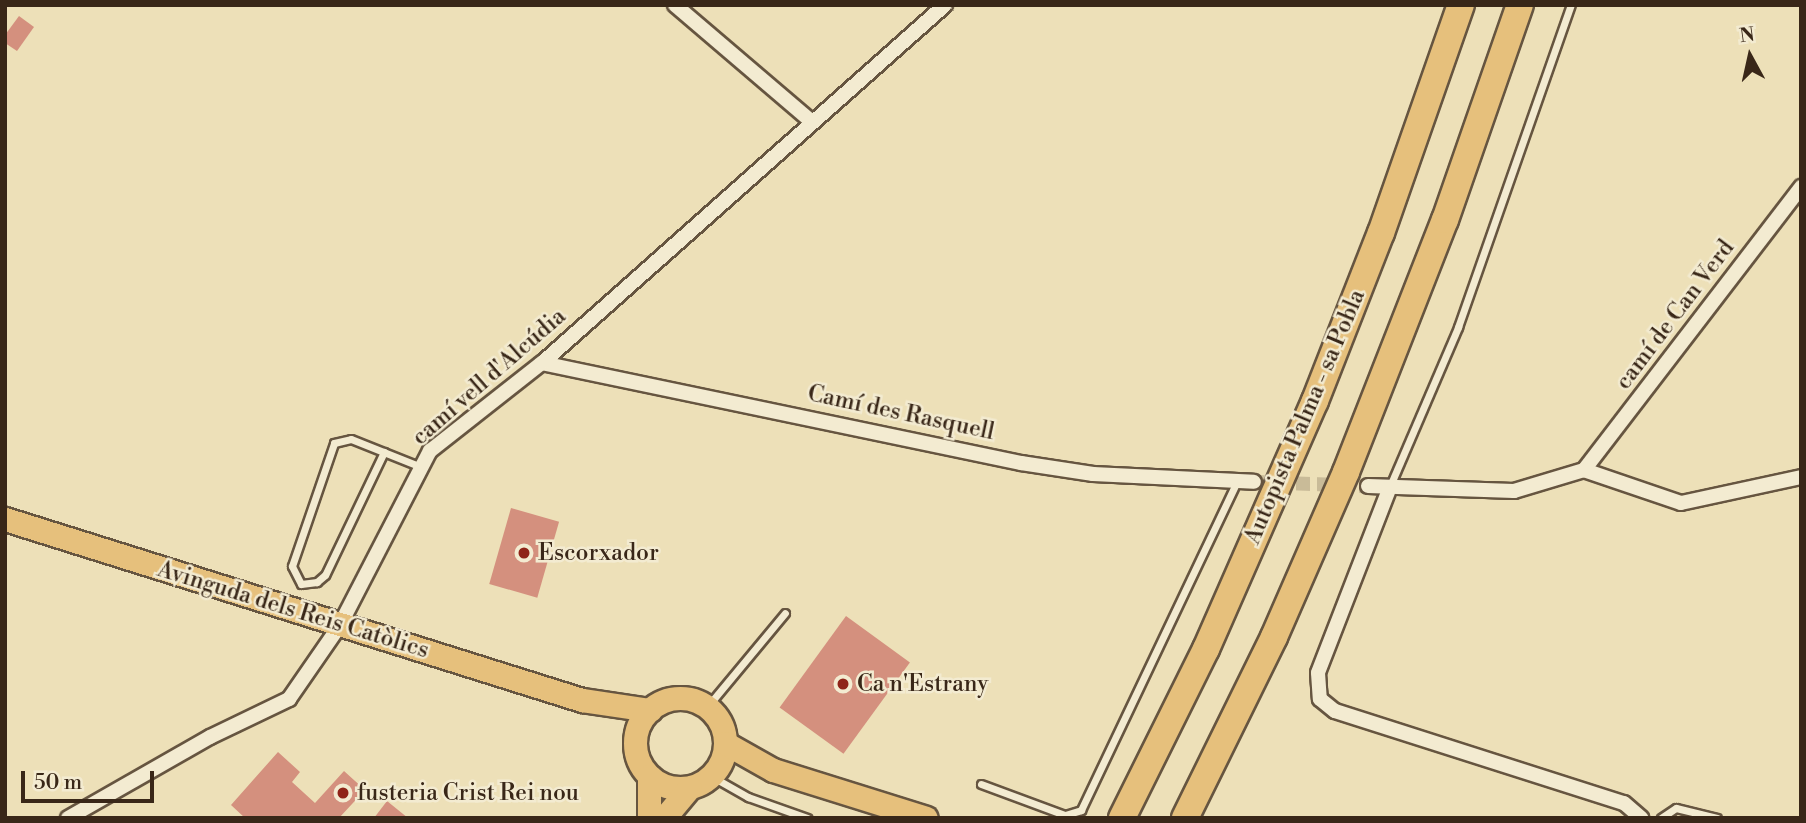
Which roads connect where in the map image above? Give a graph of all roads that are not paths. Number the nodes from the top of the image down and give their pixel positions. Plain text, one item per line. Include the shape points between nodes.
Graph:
1 (675, 5) edge
2 (945, 5) edge
3 (1461, 5) edge
4 (1520, 5) edge
5 (1571, 5) edge
6 (812, 122) junction
7 (1801, 187) edge
8 (542, 363) junction
9 (384, 452) junction
10 (421, 467) junction
11 (1584, 470) junction
12 (1801, 477) edge
13 (1238, 481) junction
14 (1254, 482) tunnel mouth
15 (1368, 486) tunnel mouth
16 (1390, 487) junction
17 (5, 519) edge
18 (785, 613) dead end
19 (340, 625) junction
20 (590, 702) junction
21 (707, 707) junction
22 (650, 710) junction
23 (636, 736) junction
24 (725, 743) junction
25 (773, 771) junction
26 (715, 772) junction
27 (649, 776) junction
28 (981, 784) dead end
29 (690, 787) junction
30 (68, 818) edge
31 (649, 818) edge
32 (664, 818) edge
33 (807, 818) edge
34 (926, 818) edge
35 (1122, 818) edge
36 (1185, 818) edge
37 (1641, 818) edge
38 (1661, 818) edge
39 (1717, 818) edge

1 - 6 street
2 - 6 street, camí vell d'Alcúdia
3 - 35 highway, Autopista Palma - sa Pobla via 1381,233 1315,401 1206,649
4 - 36 highway via 1434,252 1346,472 1274,637
5 - 16 lane via 1458,327
6 - 8 street, camí vell d'Alcúdia
7 - 11 street, camí de Can Verd
8 - 10 street, camí vell d'Alcúdia via 430,451
8 - 13 street, Camí des Rasquell via 628,377 1021,463 1093,474
9 - 9 lane via 351,439 334,443 292,566 301,584 317,582 325,575
9 - 10 lane
10 - 19 street, camí vell d'Alcúdia
11 - 12 street via 1681,503
11 - 16 street via 1514,491
13 - 14 street, Camí des Rasquell
13 - 28 lane via 1080,810 1065,815
15 - 16 street
16 - 37 street via 1318,673 1320,699 1335,712 1624,803
17 - 19 main road, Avinguda dels Reis Catòlics
18 - 21 lane
19 - 20 main road, Avinguda dels Reis Catòlics
19 - 30 street, camí vell d'Alcúdia via 289,699 210,737
20 - 22 main road
20 - 23 main road
21 - 22 main road via 678,699
21 - 24 main road via 717,717
22 - 23 main road via 639,721
23 - 27 main road via 641,764
24 - 25 main road
24 - 26 main road
25 - 26 main road
25 - 34 main road
26 - 29 main road
26 - 33 lane via 748,797
27 - 29 main road via 669,786
27 - 31 main road
29 - 32 main road
38 - 39 lane via 1676,808

